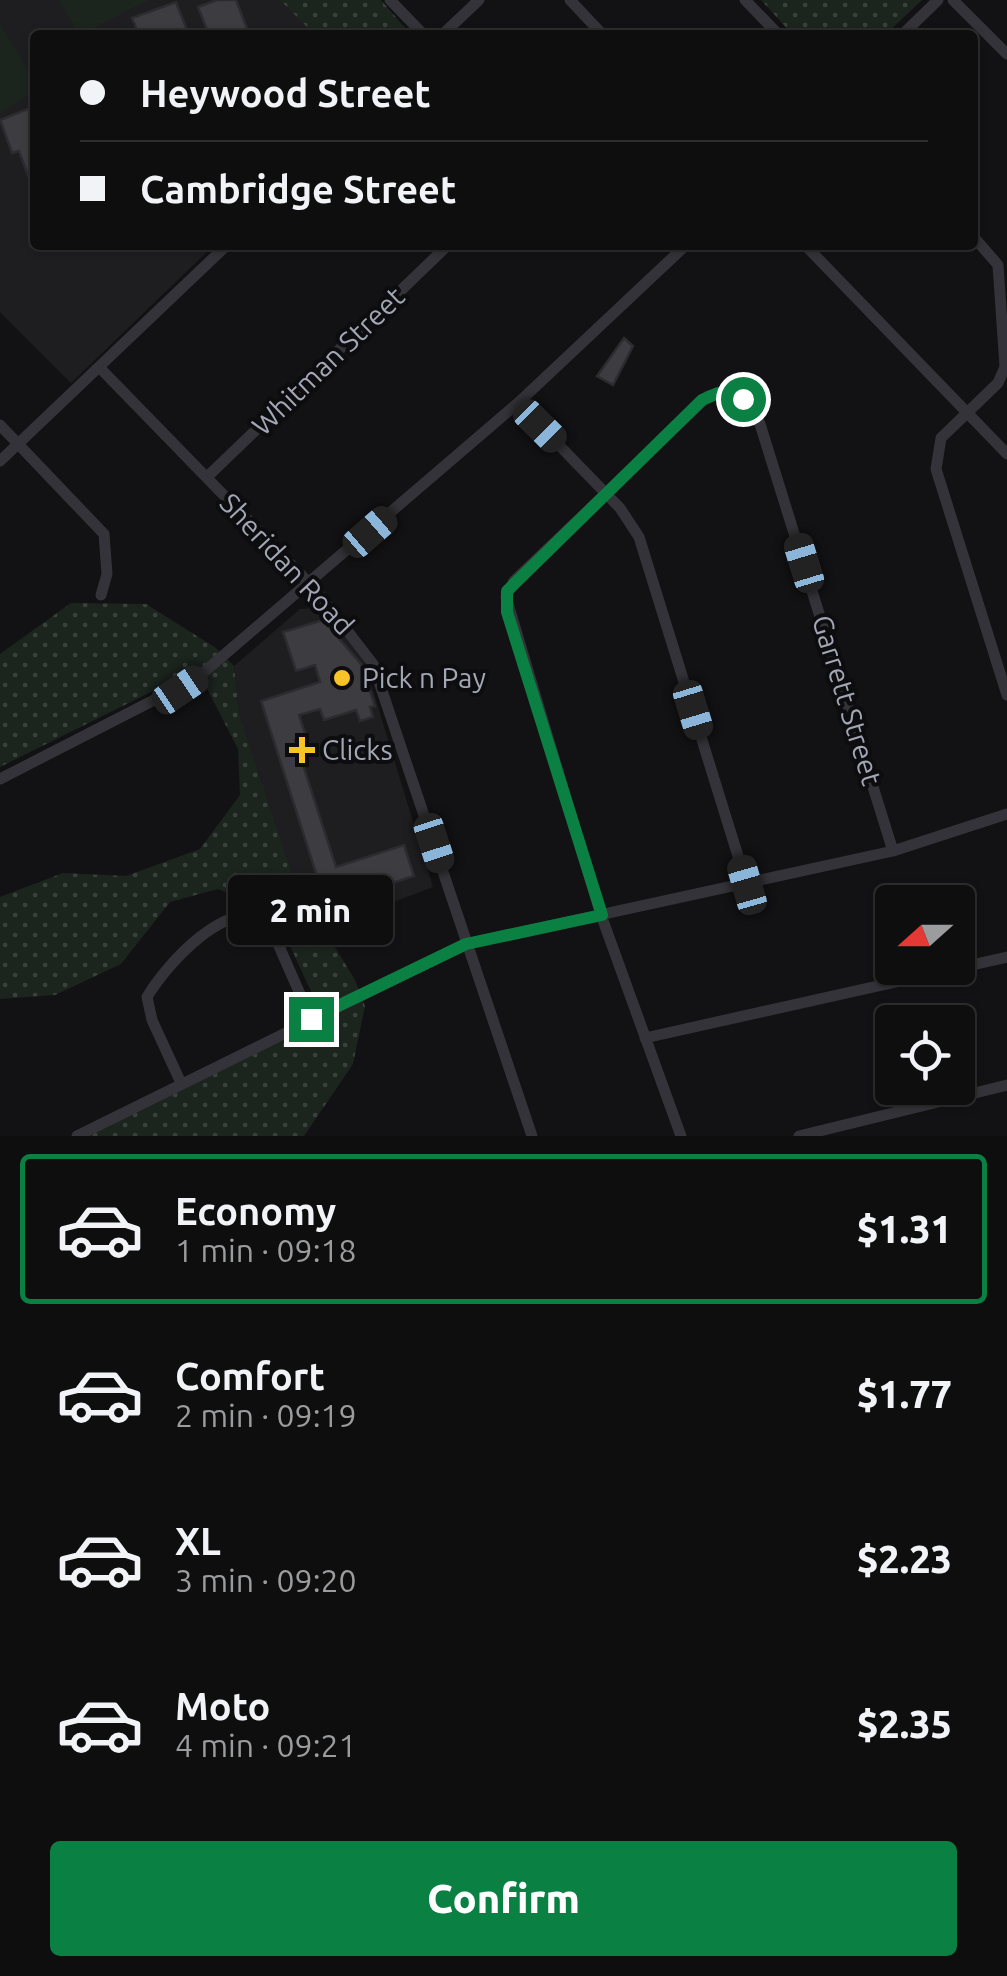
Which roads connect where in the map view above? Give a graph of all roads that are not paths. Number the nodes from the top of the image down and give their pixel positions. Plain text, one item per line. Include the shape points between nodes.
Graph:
1 (390, 0) edge
2 (479, 0) edge
3 (570, 0) edge
4 (745, 0) edge
5 (938, 0) edge
6 (953, 0) edge
7 (419, 30) edge
8 (447, 30) edge
9 (598, 30) edge
10 (773, 30) edge
11 (907, 30) edge
12 (1007, 54) edge
13 (978, 241) edge
14 (222, 250) edge
15 (443, 250) edge
16 (681, 250) edge
17 (810, 250) edge
18 (100, 368) junction
19 (518, 404) junction
20 (967, 413) junction
21 (0, 425) edge
22 (18, 444) junction
23 (1007, 454) edge
24 (0, 461) edge
25 (207, 477) junction
26 (606, 493) junction
27 (310, 584) junction
28 (101, 595) dead end
29 (1007, 695) edge
30 (0, 780) edge
31 (1007, 814) edge
32 (894, 850) junction
33 (747, 885) junction
34 (602, 915) junction
35 (466, 944) junction
36 (1007, 958) edge
37 (311, 1019) junction
38 (645, 1038) junction
39 (181, 1083) junction
40 (1007, 1085) edge
41 (77, 1136) edge
42 (532, 1136) edge
43 (680, 1136) edge
44 (798, 1136) edge

1 - 7 street
2 - 8 street
3 - 9 street
4 - 10 street
5 - 11 street
6 - 12 street
13 - 20 street via 998,266 1005,367
14 - 18 street
15 - 25 street, Whitman Street
16 - 19 street
17 - 20 street
18 - 22 street
18 - 25 street, Sheridan Road
19 - 26 street
19 - 27 street
20 - 23 street
20 - 29 street via 942,438 936,469
21 - 22 street
22 - 24 street
22 - 28 street via 104,534
25 - 27 street, Sheridan Road
26 - 32 street, Garrett Street via 702,400 727,392 743,399 760,424
26 - 33 street via 639,538
26 - 34 street via 507,591 507,612
27 - 30 street via 180,690
27 - 35 street, Sheridan Road via 374,664
31 - 32 street
32 - 33 street
33 - 34 street
34 - 35 street
34 - 38 street
35 - 37 street
35 - 42 street, Sheridan Road
36 - 38 street
37 - 39 street
37 - 39 street via 268,921 243,915 202,934 147,1000
38 - 43 street
39 - 41 street
40 - 44 street

